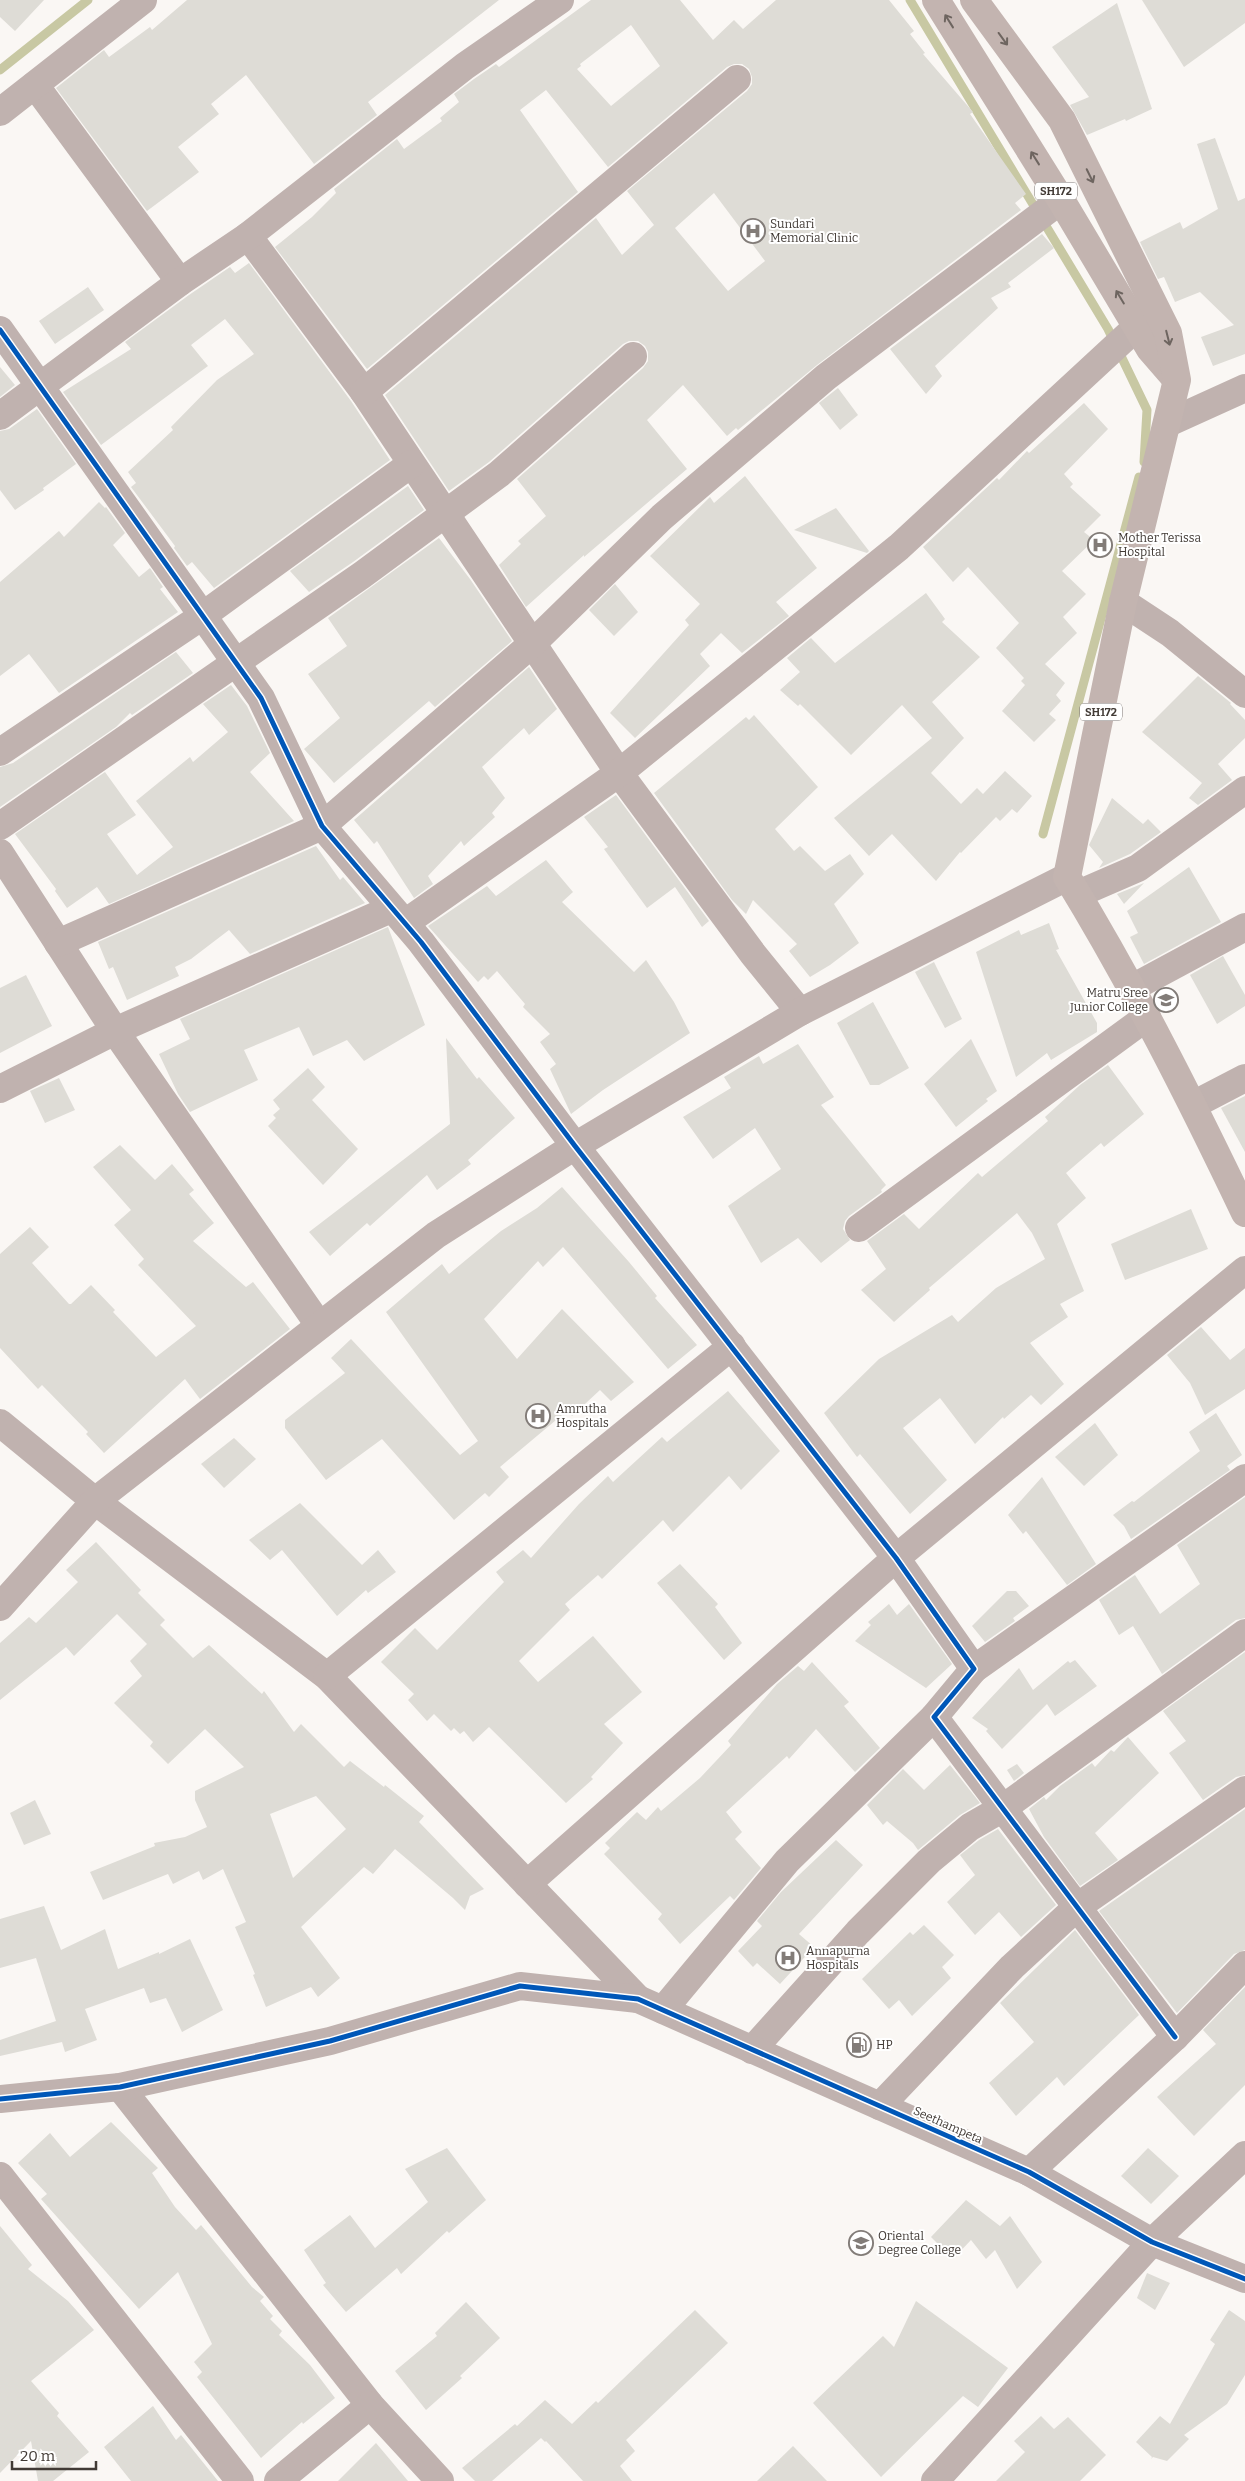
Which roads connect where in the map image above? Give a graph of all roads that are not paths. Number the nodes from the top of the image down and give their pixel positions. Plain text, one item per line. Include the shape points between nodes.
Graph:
1 (143, 0) edge
2 (560, 0) edge
3 (936, 0) edge
4 (974, 0) edge
5 (737, 79) dead end
6 (35, 85) junction
7 (0, 112) edge
8 (1061, 200) junction
9 (248, 236) junction
10 (180, 282) junction
11 (1139, 329) junction
12 (0, 330) edge
13 (633, 356) dead end
14 (1177, 380) junction
15 (40, 387) junction
16 (1245, 388) edge
17 (364, 392) junction
18 (0, 416) edge
19 (1168, 423) junction
20 (412, 464) junction
21 (445, 514) junction
22 (1123, 602) junction
23 (203, 615) junction
24 (533, 643) junction
25 (236, 662) junction
26 (1245, 694) edge
27 (0, 752) edge
28 (619, 773) junction
29 (1245, 790) edge
30 (0, 826) edge
31 (322, 826) junction
32 (0, 853) edge
33 (1072, 885) junction
34 (398, 916) junction
35 (1245, 927) edge
36 (58, 943) junction
37 (1132, 988) junction
38 (800, 1012) junction
39 (1147, 1017) junction
40 (115, 1030) junction
41 (1245, 1078) edge
42 (0, 1089) edge
43 (1193, 1105) junction
44 (575, 1146) junction
45 (1245, 1213) edge
46 (859, 1228) dead end
47 (1245, 1270) edge
48 (320, 1325) junction
49 (732, 1346) junction
50 (0, 1423) edge
51 (1245, 1478) edge
52 (95, 1501) junction
53 (896, 1558) junction
54 (0, 1607) edge
55 (1245, 1633) edge
56 (974, 1669) junction
57 (327, 1676) junction
58 (934, 1717) junction
59 (1245, 1790) edge
60 (1003, 1808) junction
61 (527, 1884) junction
62 (1077, 1906) junction
63 (1245, 1965) edge
64 (638, 1999) junction
65 (663, 2010) junction
66 (1175, 2037) junction
67 (752, 2050) junction
68 (120, 2087) junction
69 (0, 2099) edge
70 (880, 2106) junction
71 (1245, 2155) edge
72 (1028, 2172) junction
73 (0, 2176) edge
74 (1152, 2242) junction
75 (1245, 2279) edge
76 (370, 2405) junction
77 (240, 2481) edge
78 (278, 2481) edge
79 (440, 2481) edge
80 (935, 2481) edge

1 - 6 street
2 - 9 street via 465,66
8 -> 3 main road, SH172
4 -> 14 main road, SH172 via 1062,120 1168,333
5 - 17 street
6 - 7 street
6 - 10 street
11 -> 8 main road, SH172
8 - 24 street via 826,377 662,517
9 - 10 street
9 - 17 street
10 - 15 street
11 - 14 main road, SH172 via 1150,350
11 - 28 street via 1128,335 900,546
12 - 15 street
13 - 21 street via 499,474
14 - 19 main road, SH172
15 - 18 street
15 - 23 street
16 - 19 street
17 - 20 street
19 - 22 main road, SH172
20 - 21 street
20 - 23 street
21 - 24 street
21 - 25 street
22 - 26 street via 1170,633
22 - 33 main road, SH172
23 - 25 street
23 - 27 street
24 - 28 street
24 - 31 street
25 - 30 street
25 - 31 street via 261,698
28 - 34 street
28 - 38 street
29 - 33 street via 1138,868
31 - 34 street
31 - 36 street
32 - 36 street
33 - 37 main road
33 - 38 street
34 - 40 street
34 - 44 street
35 - 37 street
36 - 40 street
37 - 39 main road
38 - 44 street
39 - 43 main road
39 - 46 street
40 - 42 street
40 - 48 street
41 - 43 street
43 - 45 main road
44 - 48 street via 436,1235
44 - 49 street
47 - 53 street
48 - 52 street
49 - 53 street
49 - 57 street
50 - 52 street
51 - 56 street
52 - 54 street
52 - 57 street
53 - 56 street
53 - 61 street
55 - 60 street
56 - 58 street
57 - 61 street
58 - 60 street
58 - 65 street via 787,1861
59 - 62 street
60 - 62 street
60 - 67 street via 970,1827 929,1861 858,1932
61 - 64 street
62 - 66 street
62 - 70 street via 1012,1966
63 - 66 street
64 - 65 street, Seethampeta
64 - 68 street via 520,1986 330,2041
65 - 67 street, Seethampeta
66 - 72 street
67 - 70 street, Seethampeta
68 - 69 street
68 - 76 street
70 - 72 street, Seethampeta
71 - 74 street
72 - 74 street, Seethampeta
73 - 77 street
74 - 75 street, Seethampeta
74 - 80 street
76 - 78 street
76 - 79 street

